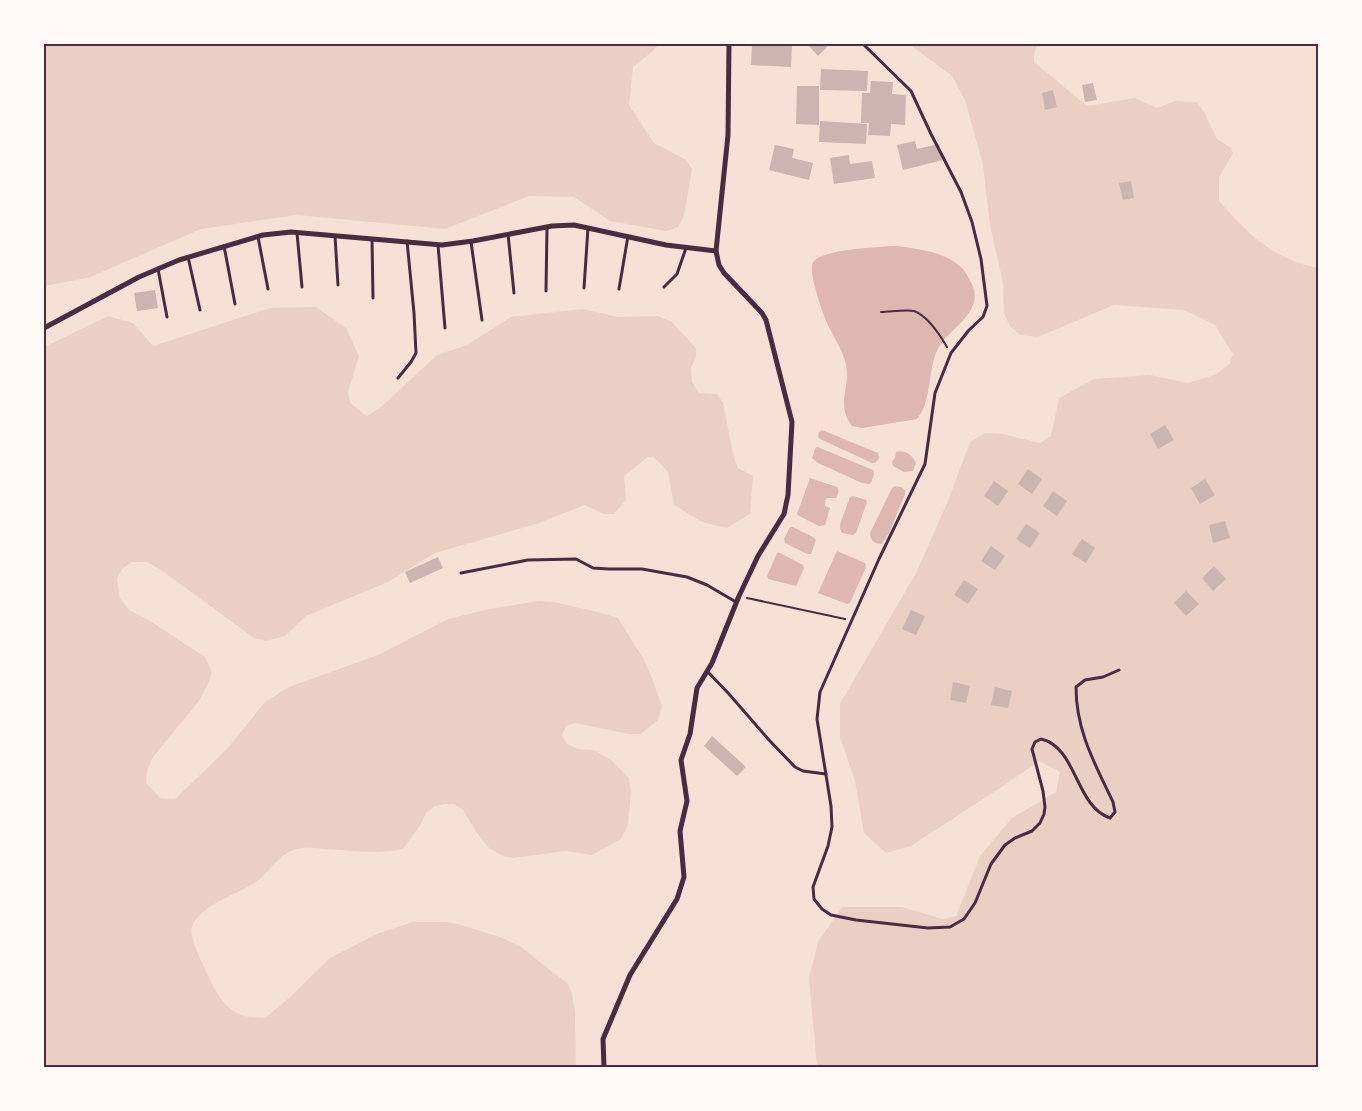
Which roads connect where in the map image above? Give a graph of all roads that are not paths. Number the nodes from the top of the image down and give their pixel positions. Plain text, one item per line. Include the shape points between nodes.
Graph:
1 (729, 44) edge
2 (863, 44) edge
3 (546, 227) junction
4 (588, 228) junction
5 (297, 233) junction
6 (508, 234) junction
7 (335, 235) junction
8 (628, 236) junction
9 (258, 237) junction
10 (372, 238) junction
11 (406, 241) junction
12 (471, 241) junction
13 (438, 244) junction
14 (224, 246) junction
15 (686, 248) junction
16 (716, 251) junction
17 (188, 257) junction
18 (158, 269) junction
19 (338, 285) dead end
20 (302, 286) dead end
21 (664, 287) dead end
22 (584, 288) dead end
23 (268, 289) dead end
24 (619, 289) dead end
25 (546, 291) dead end
26 (514, 293) dead end
27 (373, 298) dead end
28 (235, 304) dead end
29 (200, 310) dead end
30 (167, 317) dead end
31 (482, 320) dead end
32 (44, 328) edge
33 (444, 328) dead end
34 (398, 378) dead end
35 (461, 573) dead end
36 (736, 602) junction
37 (1119, 670) dead end
38 (707, 671) junction
39 (826, 774) junction
40 (604, 1067) edge

1 - 16 street via 728,135
2 - 39 lane via 912,91 961,192 981,259 987,306 983,317 951,353 935,393 925,464 820,692 818,719
3 - 4 street via 574,225
3 - 6 street
3 - 25 lane
4 - 8 street
4 - 22 lane
5 - 7 street
5 - 9 street
5 - 20 lane
6 - 12 street
6 - 26 lane
7 - 10 street
7 - 19 lane
8 - 15 street
8 - 24 lane
9 - 14 street
9 - 23 lane
10 - 11 street
10 - 27 lane
11 - 13 street
11 - 34 lane via 416,353
12 - 13 street
12 - 31 lane
13 - 33 lane
14 - 17 street
14 - 28 lane
15 - 16 street
15 - 21 lane via 677,274
16 - 36 street via 724,274 766,320 792,422 784,514 758,556
17 - 18 street
17 - 29 lane
18 - 30 lane
18 - 32 street
35 - 36 lane via 528,560 576,559 593,568 642,569 687,577
36 - 38 street
37 - 39 lane via 1085,680 1076,687 1082,732 1115,812 1110,818 1100,815 1063,754 1049,741 1041,739 1035,742 1032,749 1045,807 1040,823 1032,831 1005,845 991,864 970,911 950,927 928,928 856,920 822,910 814,899 812,887 832,827
38 - 39 lane via 795,767
38 - 40 street via 697,688 690,734 681,760 687,801 680,831 684,876 677,899 630,975 602,1039

